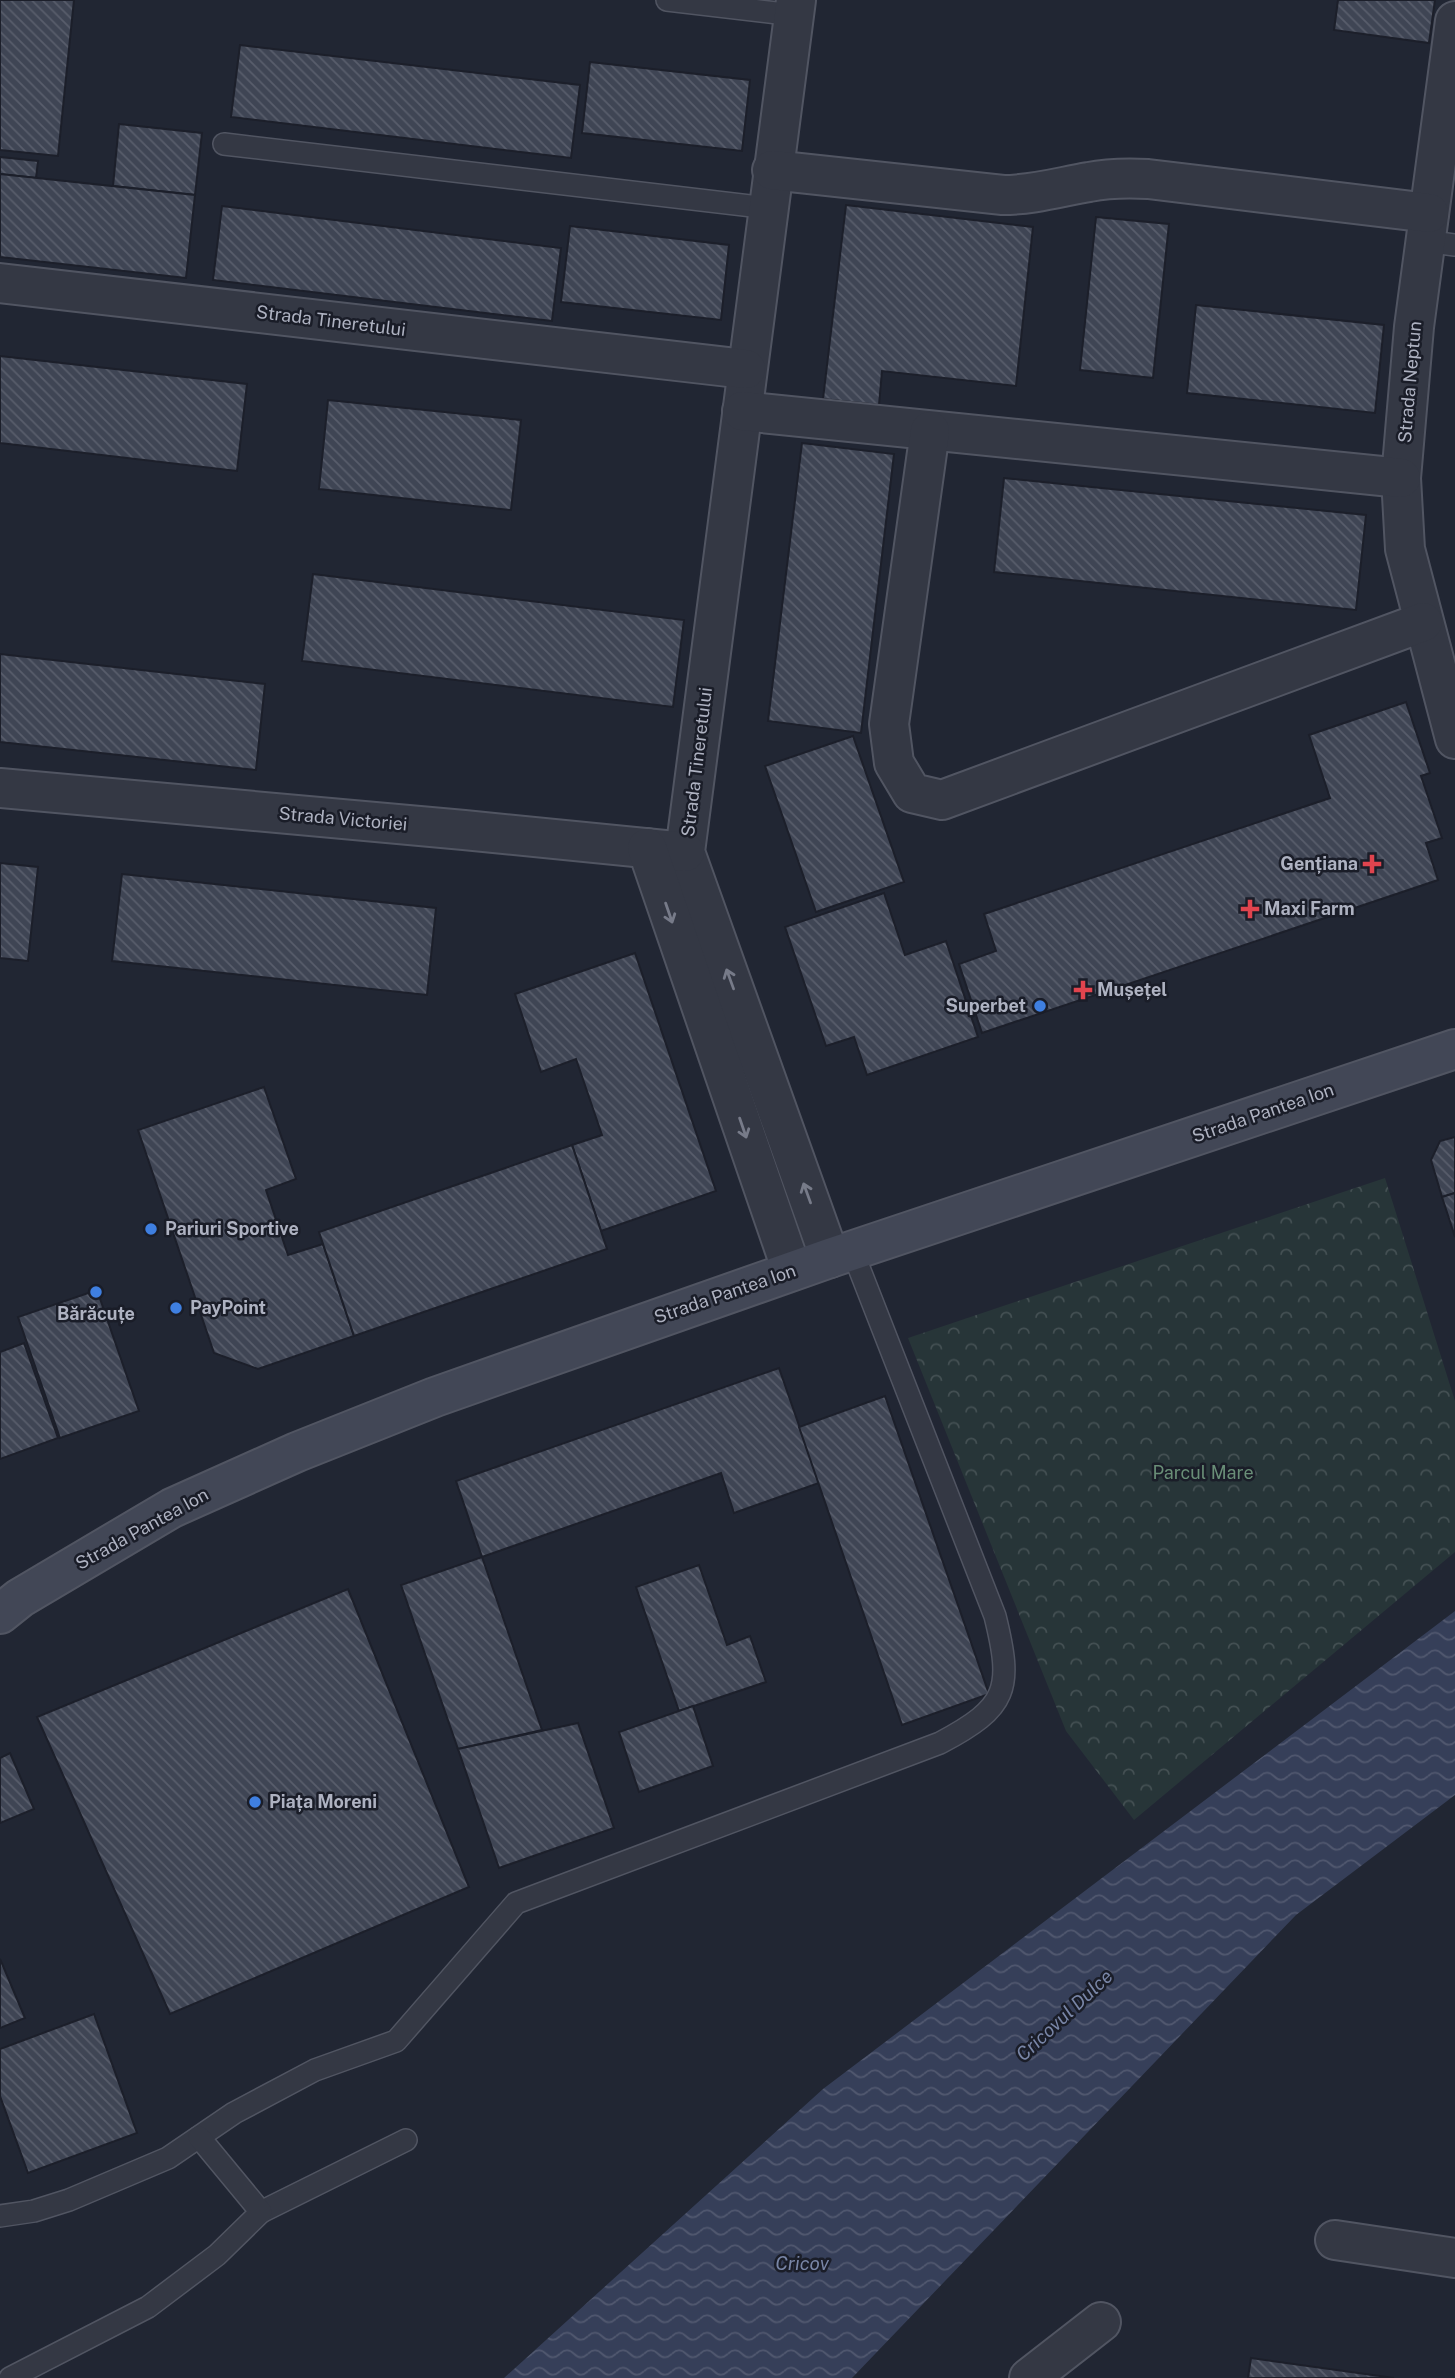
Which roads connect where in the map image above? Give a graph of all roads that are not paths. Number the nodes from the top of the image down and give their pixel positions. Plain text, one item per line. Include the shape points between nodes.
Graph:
1 (667, 0) edge
2 (795, 7) edge
3 (1455, 21) edge
4 (224, 144) dead end
5 (772, 170) junction
6 (768, 208) junction
7 (1436, 233) edge
8 (0, 282) edge
9 (746, 369) junction
10 (742, 411) junction
11 (930, 430) junction
12 (1401, 478) junction
13 (1423, 622) junction
14 (1454, 732) edge
15 (0, 788) edge
16 (647, 848) junction
17 (685, 852) junction
18 (1455, 1049) edge
19 (841, 1254) junction
20 (792, 1271) junction
21 (7, 1604) edge
22 (199, 2137) junction
23 (406, 2140) dead end
24 (261, 2211) junction
25 (0, 2216) edge
26 (1335, 2241) dead end
27 (1455, 2258) edge
28 (1101, 2322) dead end
29 (10, 2378) edge
30 (1029, 2378) edge

1 - 2 lane, Strada Tineretului
2 - 5 street, Strada Tineretului
3 - 7 street, Strada Neptun
4 - 6 lane
5 - 6 street, Strada Tineretului
5 - 7 street via 1003,195 1118,178 1149,179
6 - 9 street, Strada Tineretului
7 - 12 street, Strada Neptun via 1414,327
8 - 9 street, Strada Tineretului
9 - 10 street, Strada Tineretului
10 - 11 street
10 - 17 street, Strada Tineretului
11 - 12 street
11 - 13 street via 889,724 894,763 912,793 942,800
12 - 13 street, Strada Neptun via 1405,548
13 - 14 street, Strada Neptun
15 - 16 street, Strada Victoriei
16 - 17 street, Strada Victoriei
16 -> 20 street
19 -> 17 street, Strada Tineretului
18 - 19 main road, Strada Pantea Ion
19 - 20 main road, Strada Pantea Ion
19 - 22 lane via 995,1616 1004,1654 997,1702 969,1727 940,1743 516,1903 396,2041 315,2070
20 - 21 main road, Strada Pantea Ion via 435,1397 297,1452 172,1508
22 - 24 lane
22 - 25 lane via 168,2158 69,2200
23 - 24 lane
24 - 29 lane via 217,2255 148,2307
26 - 27 street
28 - 30 street

